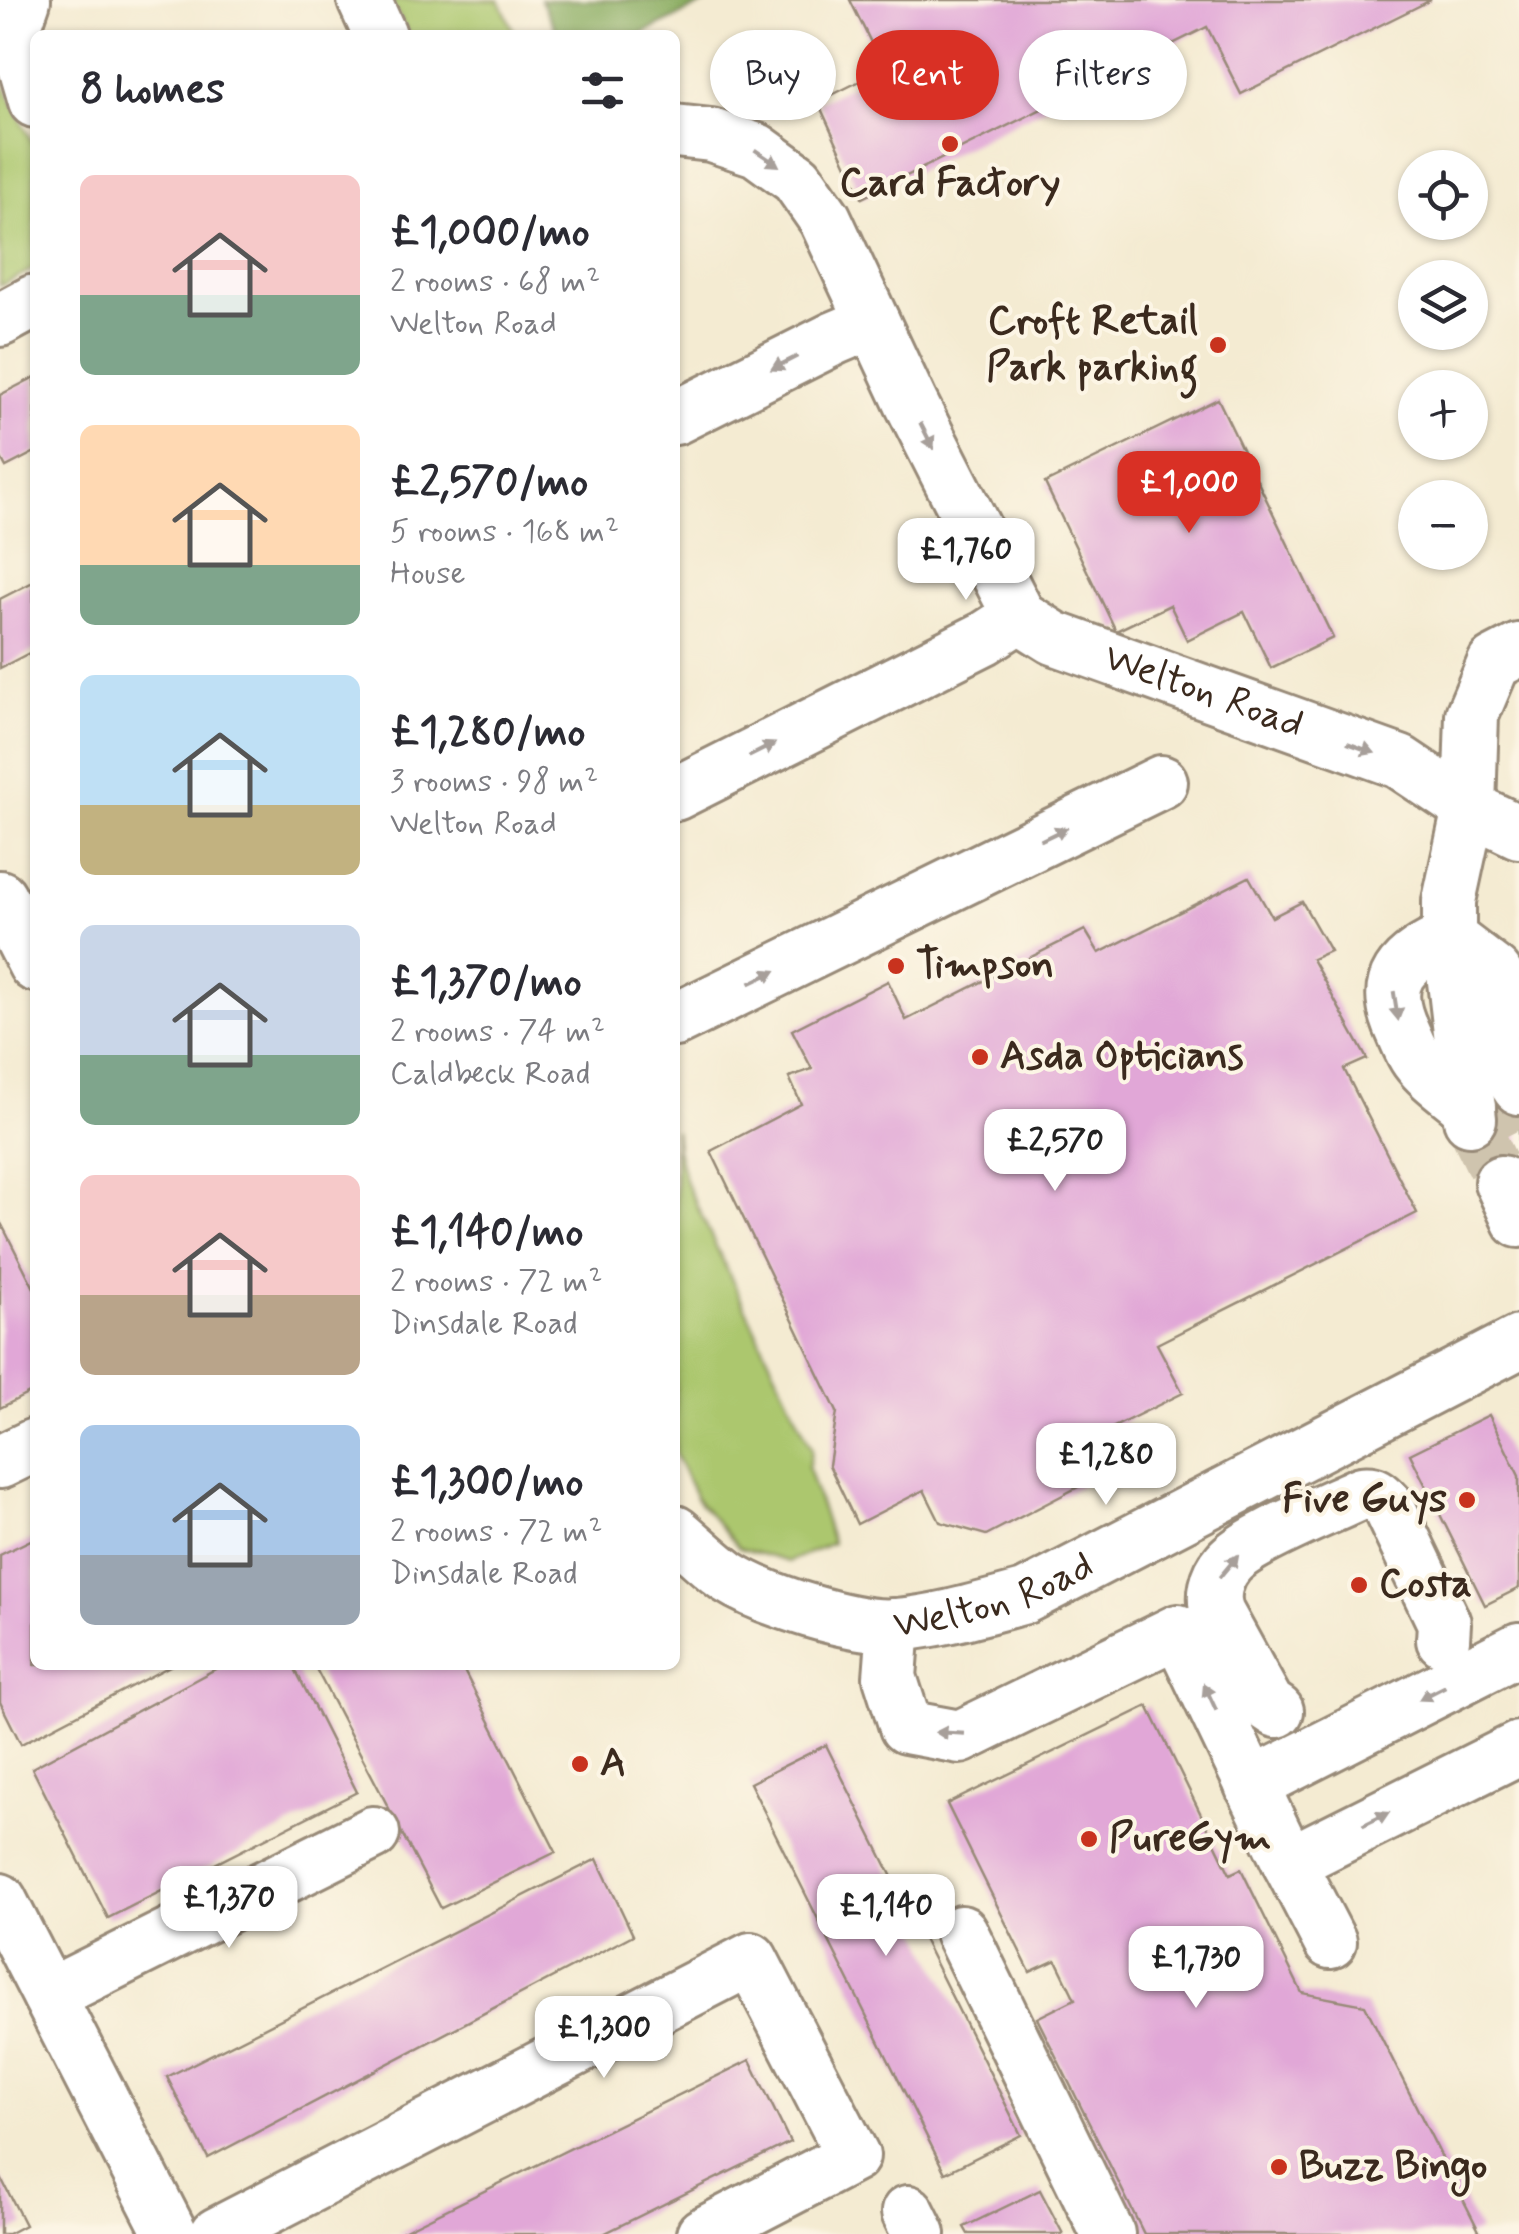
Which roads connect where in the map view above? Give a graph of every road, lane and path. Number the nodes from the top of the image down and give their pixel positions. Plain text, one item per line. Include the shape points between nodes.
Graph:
1 (24, 0) edge
2 (364, 0) edge
3 (378, 30) edge
4 (30, 85) edge
5 (680, 132) edge
6 (30, 304) edge
7 (0, 320) edge
8 (873, 322) junction
9 (680, 415) edge
10 (1019, 616) junction
11 (1519, 650) edge
12 (1161, 782) dead end
13 (680, 791) edge
14 (1469, 808) junction
15 (1519, 832) edge
16 (0, 897) edge
17 (1449, 938) junction
18 (30, 955) edge
19 (1519, 1012) edge
20 (680, 1018) edge
21 (1490, 1105) edge
22 (1519, 1342) edge
23 (30, 1448) edge
24 (0, 1462) edge
25 (680, 1536) edge
26 (894, 1626) junction
27 (1443, 1640) dead end
28 (1519, 1648) edge
29 (1276, 1710) dead end
30 (1519, 1748) edge
31 (1251, 1785) junction
32 (373, 1832) dead end
33 (1289, 1863) junction
34 (0, 1900) edge
35 (961, 1932) dead end
36 (1330, 1942) dead end
37 (48, 1995) junction
38 (171, 2234) edge
39 (218, 2234) edge
40 (703, 2234) edge
41 (1108, 2234) edge

1 - 4 street via 14,29
2 - 3 street
5 -> 8 street via 758,150 797,179 825,219
6 - 7 street
8 -> 9 street
8 -> 10 street
13 -> 10 street
10 -> 14 street, Welton Road via 1054,638 1400,762
11 - 14 street via 1494,663 1472,715
20 -> 12 street
14 - 15 street, Welton Road
14 - 17 street via 1449,901
16 - 18 street
17 - 19 street via 1495,974
17 - 21 street via 1455,992
17 -> 21 street via 1418,952 1403,968 1392,999 1416,1059
22 - 26 street, Welton Road via 1024,1596
23 - 24 street
25 - 26 street, Welton Road via 730,1578 789,1606
31 -> 26 street via 1178,1631 960,1737 906,1727 890,1677
29 -> 27 street via 1218,1614 1218,1580 1229,1562 1262,1539 1362,1493 1378,1495 1388,1506 1444,1623
28 -> 31 street
33 -> 30 street
31 - 33 street
32 - 37 street
33 - 36 street
34 - 37 street
35 - 41 street
37 - 38 street
39 - 40 street via 752,1959 853,2156

